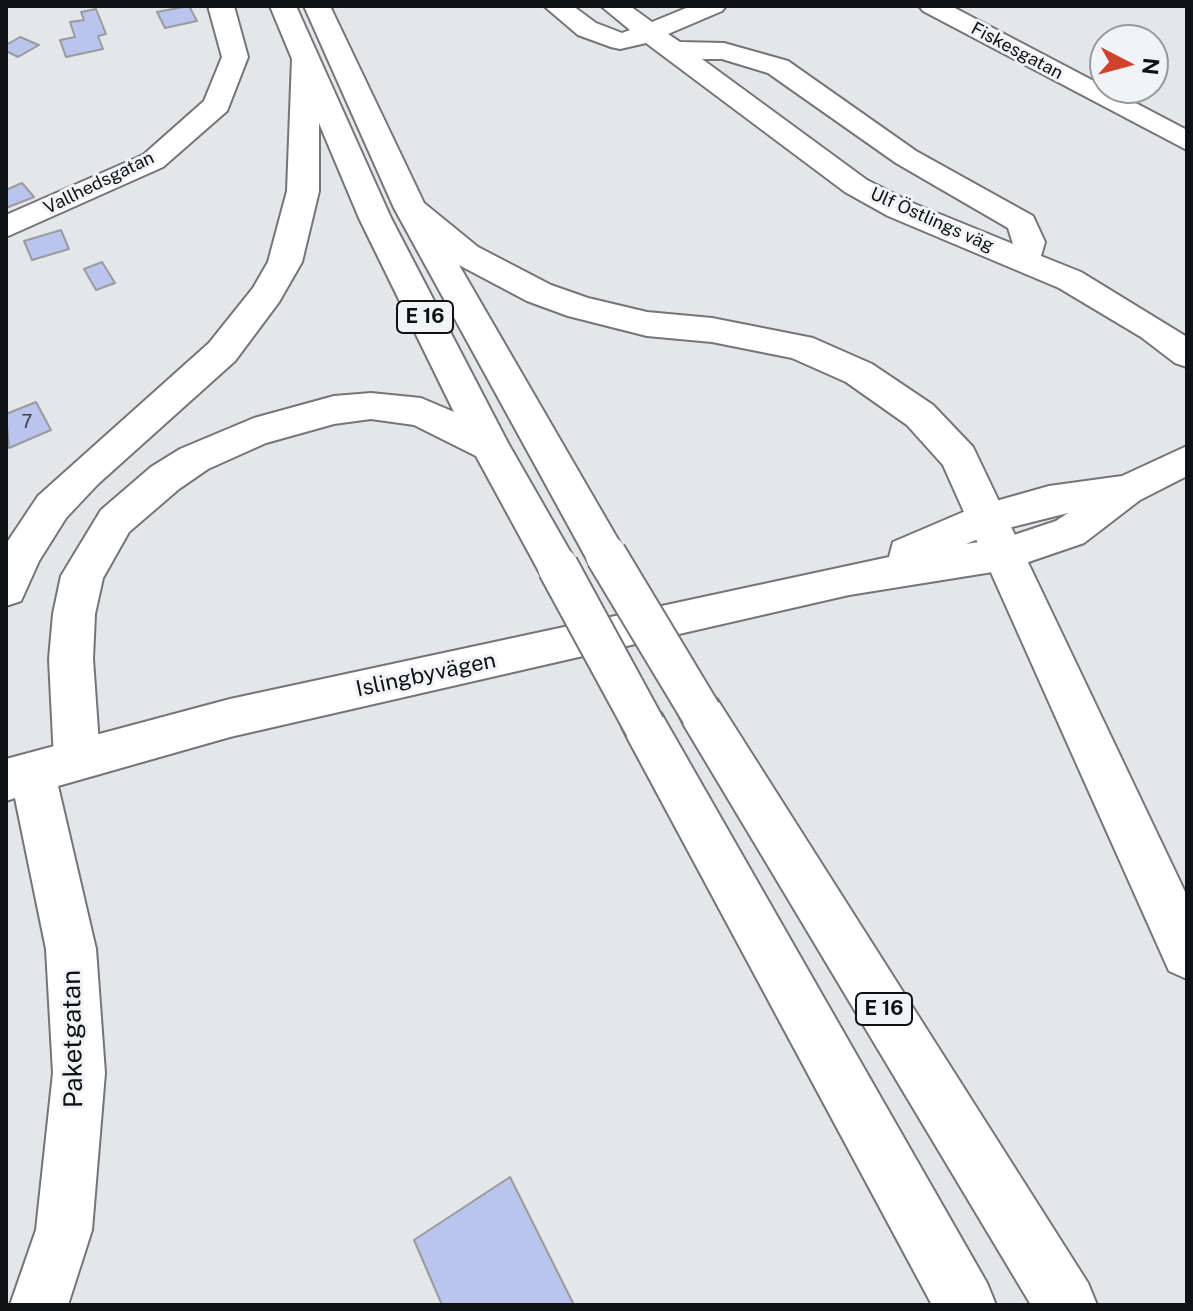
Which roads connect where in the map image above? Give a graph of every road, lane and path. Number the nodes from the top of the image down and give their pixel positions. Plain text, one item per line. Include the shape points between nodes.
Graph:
1 (221, 6) edge
2 (283, 6) edge
3 (317, 6) edge
4 (557, 6) edge
5 (614, 6) edge
6 (713, 6) edge
7 (932, 6) edge
8 (660, 41) junction
9 (305, 61) junction
10 (1187, 141) edge
11 (410, 208) junction
12 (6, 227) edge
13 (1024, 259) junction
14 (1187, 355) edge
15 (490, 446) junction
16 (1187, 460) edge
17 (997, 536) junction
18 (6, 589) edge
19 (38, 770) edge
20 (1187, 953) edge
21 (39, 1305) edge
22 (965, 1305) edge
23 (1066, 1305) edge

1 - 12 street, Vallhedsgatan via 235,57 217,105 153,161
2 - 9 highway, E 16
3 - 11 highway, E 16
4 - 8 street via 605,38
5 - 8 street, Ulf Östlings väg
6 - 8 street
7 - 10 street, Fiskesgatan
8 - 13 street, Ulf Östlings väg via 856,186
8 - 13 street via 724,51 778,67 915,163 1022,223 1029,242
9 - 15 highway, E 16 via 375,218
9 - 18 highway via 303,191 285,262 267,294 222,352 52,507
11 - 17 highway via 466,255 566,303 647,324 800,347 859,373 920,415 959,457
11 - 23 highway, E 16, bridge via 606,555
13 - 14 street, Ulf Östlings väg via 1108,300
15 - 19 highway via 421,412 371,406 334,410 254,432 165,478 115,521 82,576 71,659
15 - 22 highway, E 16, bridge
16 - 17 street, Islingbyvägen via 1127,490 1070,532
17 - 19 street, Islingbyvägen via 849,579 230,718
17 - 20 highway
19 - 21 street, Paketgatan via 44,841 71,949 79,1073 64,1230

